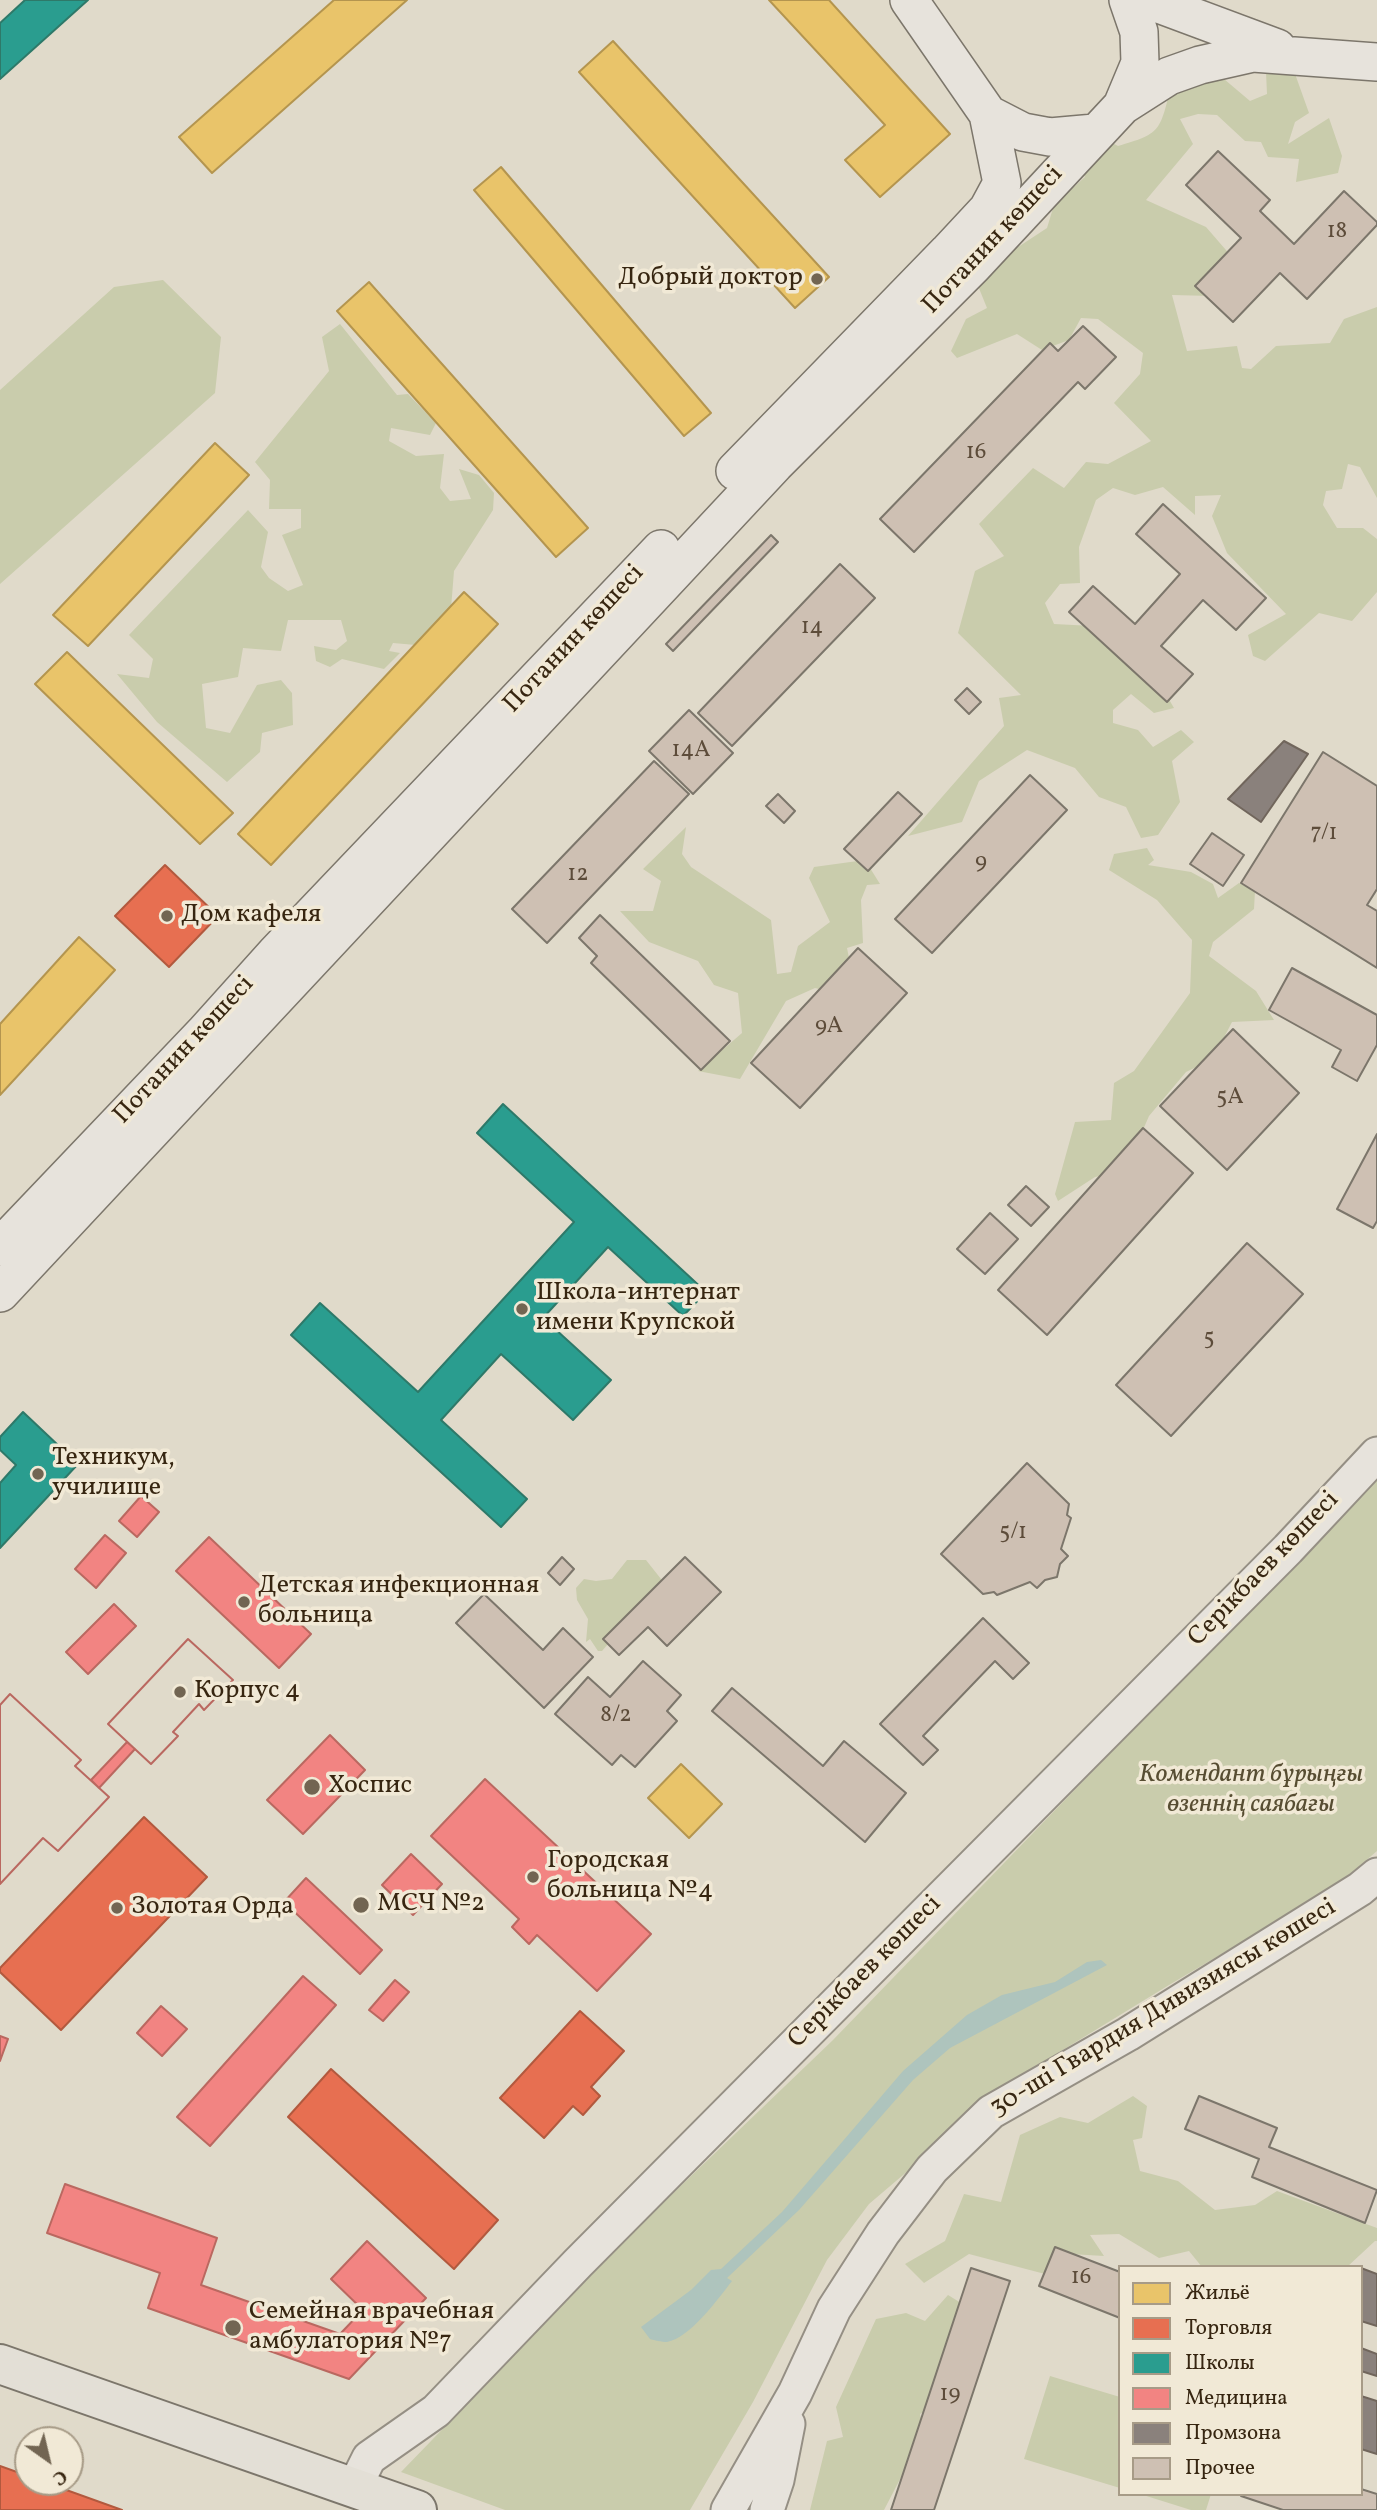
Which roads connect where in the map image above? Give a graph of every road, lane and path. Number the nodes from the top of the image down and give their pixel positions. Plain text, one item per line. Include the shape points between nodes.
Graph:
1 (909, 0) edge
2 (1128, 0) edge
3 (1148, 0) edge
4 (1298, 56) junction
5 (1377, 62) edge
6 (1122, 106) junction
7 (988, 114) junction
8 (1095, 133) junction
9 (0, 1247) edge
10 (0, 1293) edge
11 (1377, 1454) edge
12 (1377, 1875) edge
13 (0, 2364) edge
14 (0, 2391) edge
15 (795, 2393) junction
16 (375, 2502) edge
17 (728, 2510) edge
18 (767, 2510) edge

1 - 7 main road, Потанин көшесі
2 - 6 main road via 1139,32 1140,64
3 - 4 main road
4 - 5 main road
4 - 6 main road via 1253,52 1199,65 1169,76
6 - 8 main road, Потанин көшесі
7 - 8 main road via 1023,132 1050,137
7 - 9 main road, Потанин көшесі via 1002,183 988,209 787,415
8 - 10 main road, Потанин көшесі via 973,267 766,474
11 - 16 street, Серікбаев көшесі via 436,2411 369,2458
12 - 15 street, 30-ші Гвардия Дивизиясы көшесі via 1128,2034 992,2112 932,2169 883,2233 834,2309
13 - 16 main road
14 - 16 main road
15 - 17 street
15 - 18 street

